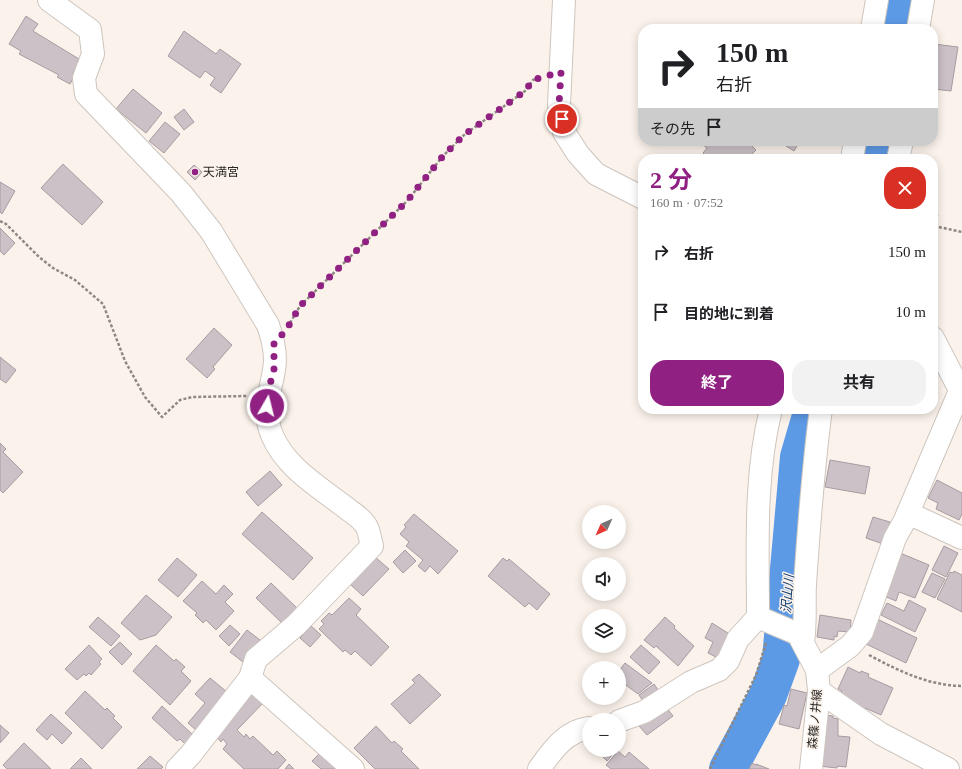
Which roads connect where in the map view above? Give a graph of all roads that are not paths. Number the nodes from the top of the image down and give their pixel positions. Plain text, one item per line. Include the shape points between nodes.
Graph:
1 (49, 0) edge
2 (564, 0) edge
3 (876, 0) edge
4 (923, 0) edge
5 (873, 24) edge
6 (919, 24) edge
7 (638, 195) edge
8 (938, 347) edge
9 (961, 390) edge
10 (771, 414) edge
11 (820, 414) edge
12 (908, 513) junction
13 (962, 538) edge
14 (767, 621) junction
15 (801, 638) junction
16 (817, 670) junction
17 (250, 678) junction
18 (819, 691) junction
19 (626, 718) edge
20 (582, 729) edge
21 (176, 769) edge
22 (353, 769) edge
23 (539, 769) edge
24 (811, 769) edge
25 (948, 769) edge

1 - 17 street via 90,30 92,54 84,78 86,94 180,193 211,231 268,325 274,342 274,369 267,396 267,416 280,451 294,467 365,523 372,546 296,625 256,659
2 - 7 street via 559,105 564,132 578,154 596,174
3 - 5 street
4 - 6 street
8 - 9 street
9 - 12 street
10 - 14 street via 764,439 758,496
11 - 15 street via 812,484 805,587 806,625
12 - 13 street
12 - 16 street via 895,538 862,632 850,646
14 - 15 street
14 - 19 street via 738,639 728,661 720,670 691,682 644,712
15 - 16 street
16 - 18 street, 森篠ノ井線
17 - 21 street via 191,754
17 - 22 street
18 - 24 street, 森篠ノ井線
18 - 25 street via 881,734
20 - 23 street via 566,736

